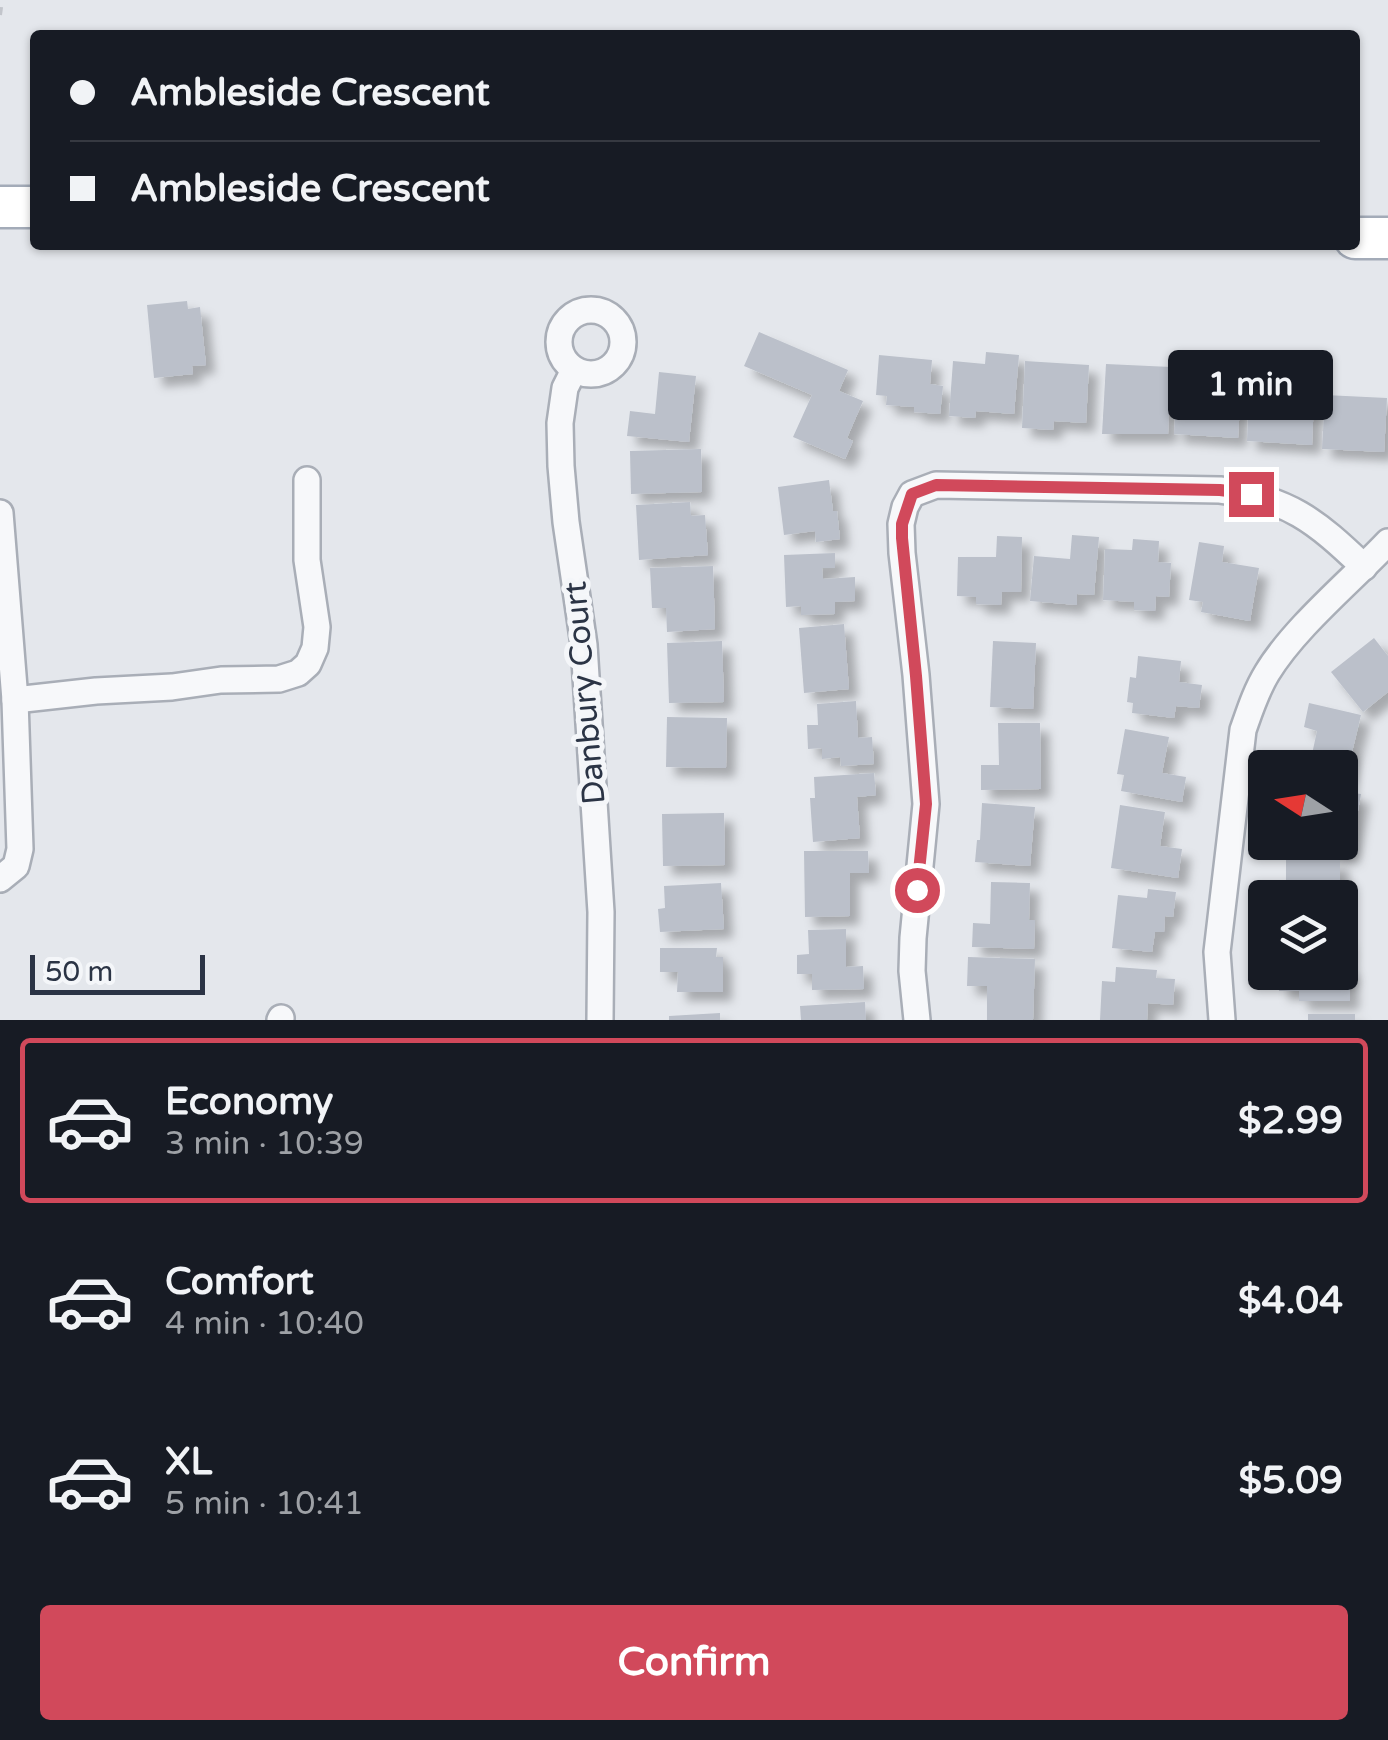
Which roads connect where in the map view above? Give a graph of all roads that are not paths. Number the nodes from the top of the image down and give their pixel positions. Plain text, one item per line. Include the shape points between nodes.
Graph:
1 (0, 206) edge
2 (30, 206) edge
3 (1360, 238) edge
4 (1388, 238) edge
5 (574, 370) dead end
6 (308, 480) dead end
7 (0, 513) edge
8 (1388, 542) edge
9 (1364, 567) junction
10 (15, 700) junction
11 (0, 878) edge
12 (600, 1020) edge
13 (917, 1020) edge
14 (1222, 1020) edge

1 - 2 main road
3 - 4 main road
5 - 12 street, Danbury Court via 560,423 561,466 586,662 601,912
6 - 10 street via 307,560 316,638 298,673 279,680
7 - 10 street
8 - 9 street
9 - 13 street via 1307,518 1251,494 936,485 912,494 902,553 926,804 913,938
9 - 14 street via 1268,671 1243,730 1217,952
10 - 11 street via 20,849 16,866

